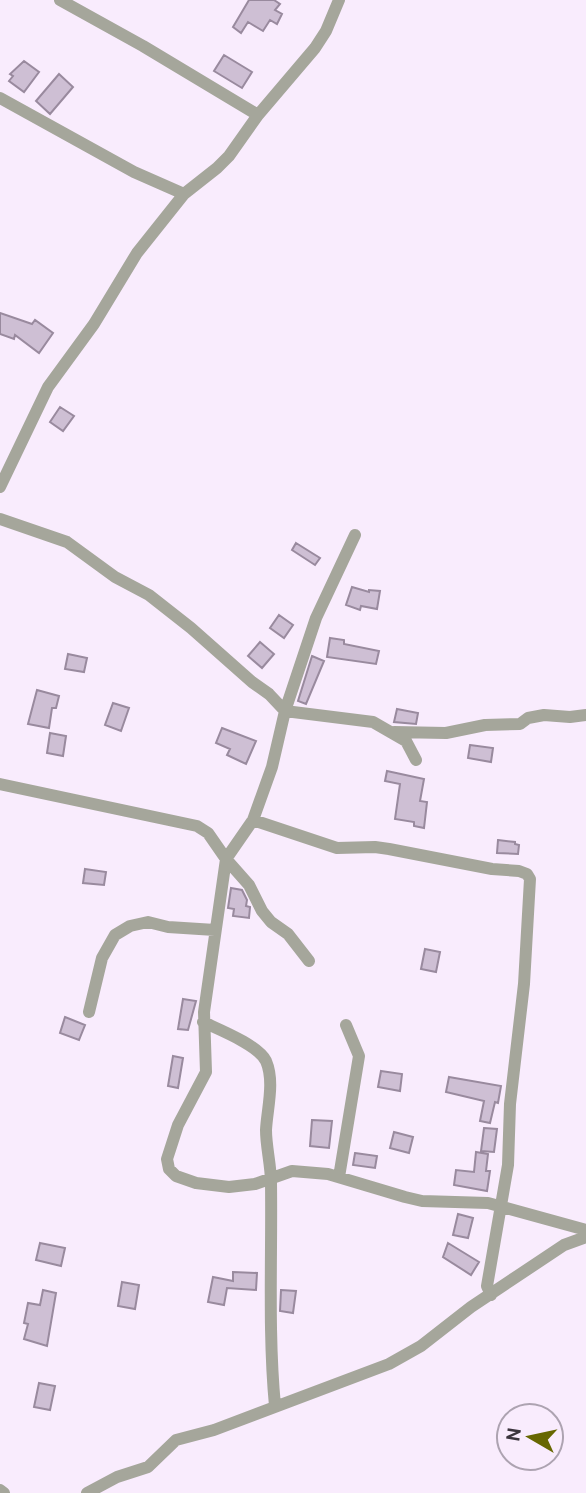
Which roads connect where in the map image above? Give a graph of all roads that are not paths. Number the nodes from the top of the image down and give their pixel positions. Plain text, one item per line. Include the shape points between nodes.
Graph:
1 (60, 0) edge
2 (339, 0) edge
3 (0, 98) edge
4 (257, 116) junction
5 (184, 194) junction
6 (0, 487) edge
7 (0, 519) edge
8 (355, 535) dead end
9 (285, 710) junction
10 (586, 715) edge
11 (391, 732) junction
12 (416, 760) dead end
13 (0, 784) edge
14 (253, 820) junction
15 (226, 859) junction
16 (215, 930) junction
17 (309, 961) dead end
18 (89, 1012) dead end
19 (203, 1023) junction
20 (346, 1025) dead end
21 (339, 1177) junction
22 (271, 1179) junction
23 (500, 1208) junction
24 (584, 1238) edge
25 (491, 1295) junction
26 (275, 1406) junction
27 (0, 1490) edge
28 (4, 1493) edge
29 (87, 1493) edge

1 - 4 street
2 - 4 street via 315,48
3 - 5 street via 134,172
4 - 5 street via 229,156
5 - 6 street via 137,253 48,387
7 - 9 street via 67,542 149,595
8 - 9 street via 316,618
9 - 11 street via 373,722
9 - 14 street
10 - 11 street via 544,715 520,724 446,733
11 - 12 street via 406,741
13 - 15 street via 197,826 208,833
14 - 15 street
14 - 23 street via 337,848 376,847 527,874 524,984
15 - 16 street
15 - 17 street via 249,886 262,911
16 - 18 street via 148,922 115,935 102,958
16 - 19 street
19 - 22 street via 265,1060
19 - 22 street via 206,1072 178,1125 167,1158 169,1169 196,1183 229,1187
20 - 21 street via 359,1056
21 - 22 street via 292,1171
21 - 23 street via 422,1201 488,1203
22 - 26 street via 270,1356
23 - 24 street
23 - 25 street via 488,1276
24 - 25 street via 564,1245
25 - 26 street via 389,1364
26 - 29 street via 176,1440 148,1467
27 - 28 street

